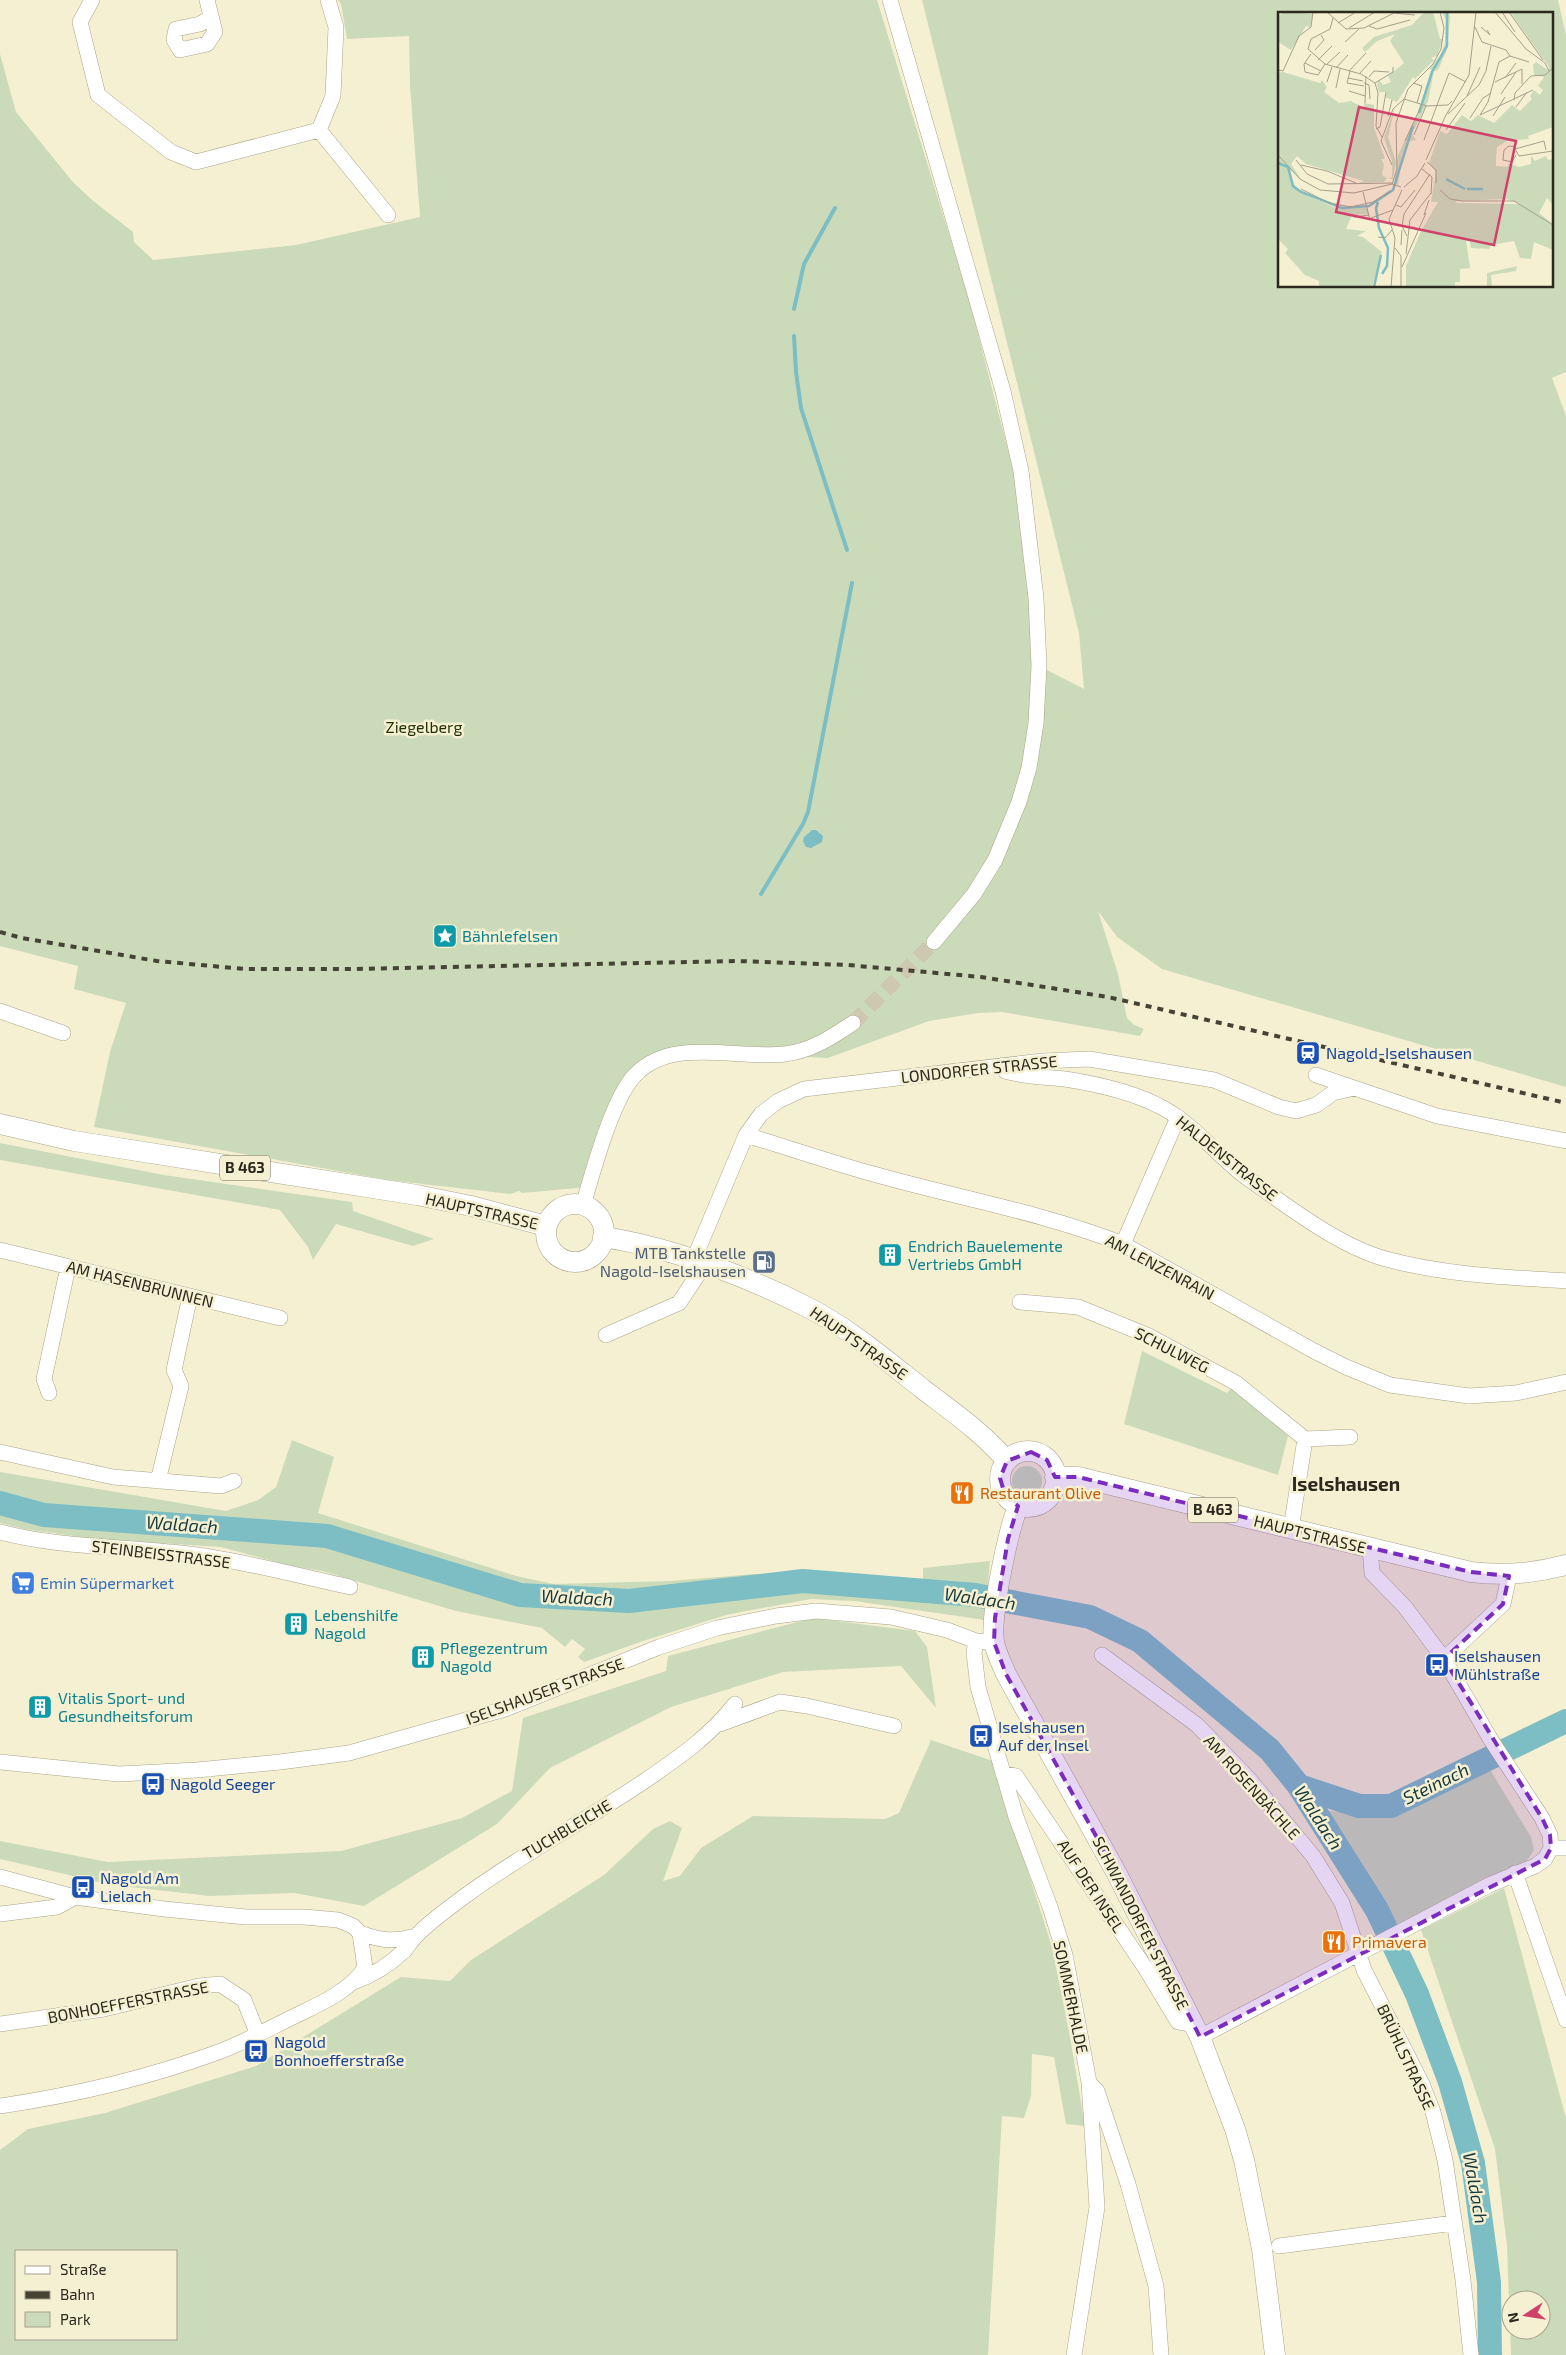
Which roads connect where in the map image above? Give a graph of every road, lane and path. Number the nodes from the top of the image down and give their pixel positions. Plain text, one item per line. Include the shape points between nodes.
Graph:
1 (92, 0) edge
2 (207, 0) edge
3 (328, 0) edge
4 (890, 0) edge
5 (211, 17) dead end
6 (319, 130) junction
7 (388, 215) dead end
8 (934, 942) tunnel mouth
9 (0, 1012) edge
10 (853, 1023) tunnel mouth
11 (64, 1033) dead end
12 (1003, 1065) junction
13 (1316, 1075) dead end
14 (1354, 1088) junction
15 (1178, 1117) junction
16 (0, 1124) edge
17 (746, 1135) junction
18 (1566, 1141) edge
19 (583, 1205) junction
20 (546, 1226) junction
21 (604, 1237) junction
22 (1123, 1244) junction
23 (0, 1250) edge
24 (700, 1261) junction
25 (68, 1267) junction
26 (1566, 1281) edge
27 (190, 1296) junction
28 (1020, 1302) dead end
29 (280, 1318) dead end
30 (606, 1335) dead end
31 (1566, 1382) edge
32 (49, 1392) dead end
33 (1350, 1437) dead end
34 (1305, 1439) junction
35 (0, 1452) edge
36 (1007, 1461) junction
37 (1055, 1477) junction
38 (158, 1481) junction
39 (234, 1481) dead end
40 (1018, 1506) junction
41 (1291, 1529) junction
42 (0, 1532) edge
43 (1370, 1548) junction
44 (1566, 1565) edge
45 (1509, 1576) junction
46 (350, 1586) dead end
47 (985, 1641) junction
48 (1102, 1656) dead end
49 (1444, 1660) junction
50 (735, 1704) dead end
51 (720, 1724) junction
52 (894, 1726) dead end
53 (0, 1762) edge
54 (1003, 1774) junction
55 (1558, 1848) edge
56 (1515, 1873) junction
57 (0, 1877) edge
58 (75, 1897) junction
59 (0, 1914) edge
60 (360, 1933) junction
61 (416, 1936) junction
62 (1359, 1953) junction
63 (356, 1981) junction
64 (1566, 2020) edge
65 (0, 2024) edge
66 (1197, 2031) junction
67 (258, 2034) junction
68 (1088, 2082) junction
69 (0, 2106) edge
70 (1454, 2223) junction
71 (1279, 2246) dead end
72 (1074, 2355) edge
73 (1161, 2355) edge
74 (1275, 2355) edge
75 (1471, 2355) edge

1 - 6 street via 80,22 98,95 171,152 196,162
2 - 5 street
3 - 6 street via 336,28 333,96
4 - 8 street via 1003,391 1021,471 1037,608 1040,666 1036,723 1029,768 1019,802 995,860 974,894
6 - 7 street
9 - 11 street
10 - 19 street via 829,1040 786,1054 690,1052 660,1057 635,1075 622,1096 607,1129
12 - 14 street, LONDORFER STRASSE via 1089,1059 1173,1072 1214,1080 1296,1111 1316,1105 1333,1093
12 - 15 street, HALDENSTRASSE via 1005,1071 1020,1075 1067,1080 1122,1092 1162,1107
12 - 17 street, LONDORFER STRASSE via 804,1089 778,1101 761,1114
13 - 14 street
14 - 18 street via 1437,1116
15 - 22 street
15 - 26 street, HALDENSTRASSE via 1244,1175 1282,1203 1333,1236 1385,1259 1462,1275
16 - 20 main road, HAUPTSTRASSE / B 463 via 74,1141 417,1195
17 - 22 street, AM LENZENRAIN
17 - 24 street, LONDORFER STRASSE
19 - 20 main road via 564,1205 550,1217
19 - 21 main road via 597,1214
20 - 21 main road via 548,1244 553,1252 569,1261 588,1259 595,1254
21 - 24 main road, HAUPTSTRASSE
22 - 31 street, AM LENZENRAIN via 1314,1351 1390,1385 1469,1396 1516,1393
23 - 25 street, AM HASENBRUNNEN
24 - 30 street, LONDORFER STRASSE via 678,1303
24 - 36 main road, HAUPTSTRASSE via 807,1307 837,1326 951,1409 993,1444
25 - 27 street, AM HASENBRUNNEN
25 - 32 street via 44,1380
27 - 29 street, AM HASENBRUNNEN
27 - 38 street via 174,1370 182,1386
28 - 34 street, SCHULWEG via 1078,1307 1151,1337 1236,1383
33 - 34 street
34 - 41 street
35 - 38 street via 113,1477
36 - 37 main road via 1022,1452 1040,1454 1053,1468
36 - 40 main road via 1002,1469 1001,1486 1005,1495
37 - 40 main road via 1051,1495 1044,1502 1036,1506
37 - 41 main road, HAUPTSTRASSE / B 463 via 1078,1478
38 - 39 street via 221,1486
40 - 47 main road, SCHWANDORFER STRASSE via 1011,1524 996,1609
41 - 43 main road, HAUPTSTRASSE / B 463
42 - 46 street, STEINBEISSTRASSE via 20,1538 198,1555
43 - 45 main road, HAUPTSTRASSE / B 463 via 1470,1572
43 - 49 street via 1372,1573 1405,1607
44 - 45 main road, HAUPTSTRASSE / B 463
45 - 49 street via 1503,1604
47 - 53 street, ISELSHAUSER STRASSE via 891,1617 816,1611 717,1628 505,1709 349,1753 196,1770 119,1774
47 - 54 street, SOMMERHALDE via 974,1653 978,1687
47 - 66 main road, SCHWANDORFER STRASSE via 1116,1872
48 - 62 street, AM ROSENBÄCHLE via 1197,1725 1249,1779 1313,1856 1342,1903
49 - 55 street
50 - 51 street, TUCHBLEICHE
51 - 52 street, TUCHBLEICHE via 780,1702
51 - 61 street, TUCHBLEICHE via 626,1794 510,1864
54 - 66 street, AUF DER INSEL via 1016,1776 1146,1968 1178,2022
54 - 68 street, SOMMERHALDE via 1064,1955
55 - 56 street via 1535,1866
56 - 62 street
56 - 64 street
57 - 58 street, TUCHBLEICHE
58 - 59 street via 58,1907
58 - 60 street, TUCHBLEICHE via 246,1917 338,1920
60 - 61 street, TUCHBLEICHE via 381,1941
60 - 63 street via 364,1968
61 - 63 street, TUCHBLEICHE via 384,1967
62 - 66 street
62 - 70 street, BRÜHLSTRASSE via 1364,1970 1433,2112 1445,2160
63 - 67 street, TUCHBLEICHE
65 - 67 street, BONHOEFFERSTRASSE via 104,2009 220,1984 244,2000
66 - 74 main road, SCHWANDORFER STRASSE via 1244,2160 1262,2249
67 - 69 street, TUCHBLEICHE via 168,2069 108,2085
68 - 72 street via 1097,2207
68 - 73 street, SOMMERHALDE via 1097,2091 1128,2184 1156,2286
70 - 71 street
70 - 75 street, BRÜHLSTRASSE via 1464,2280

